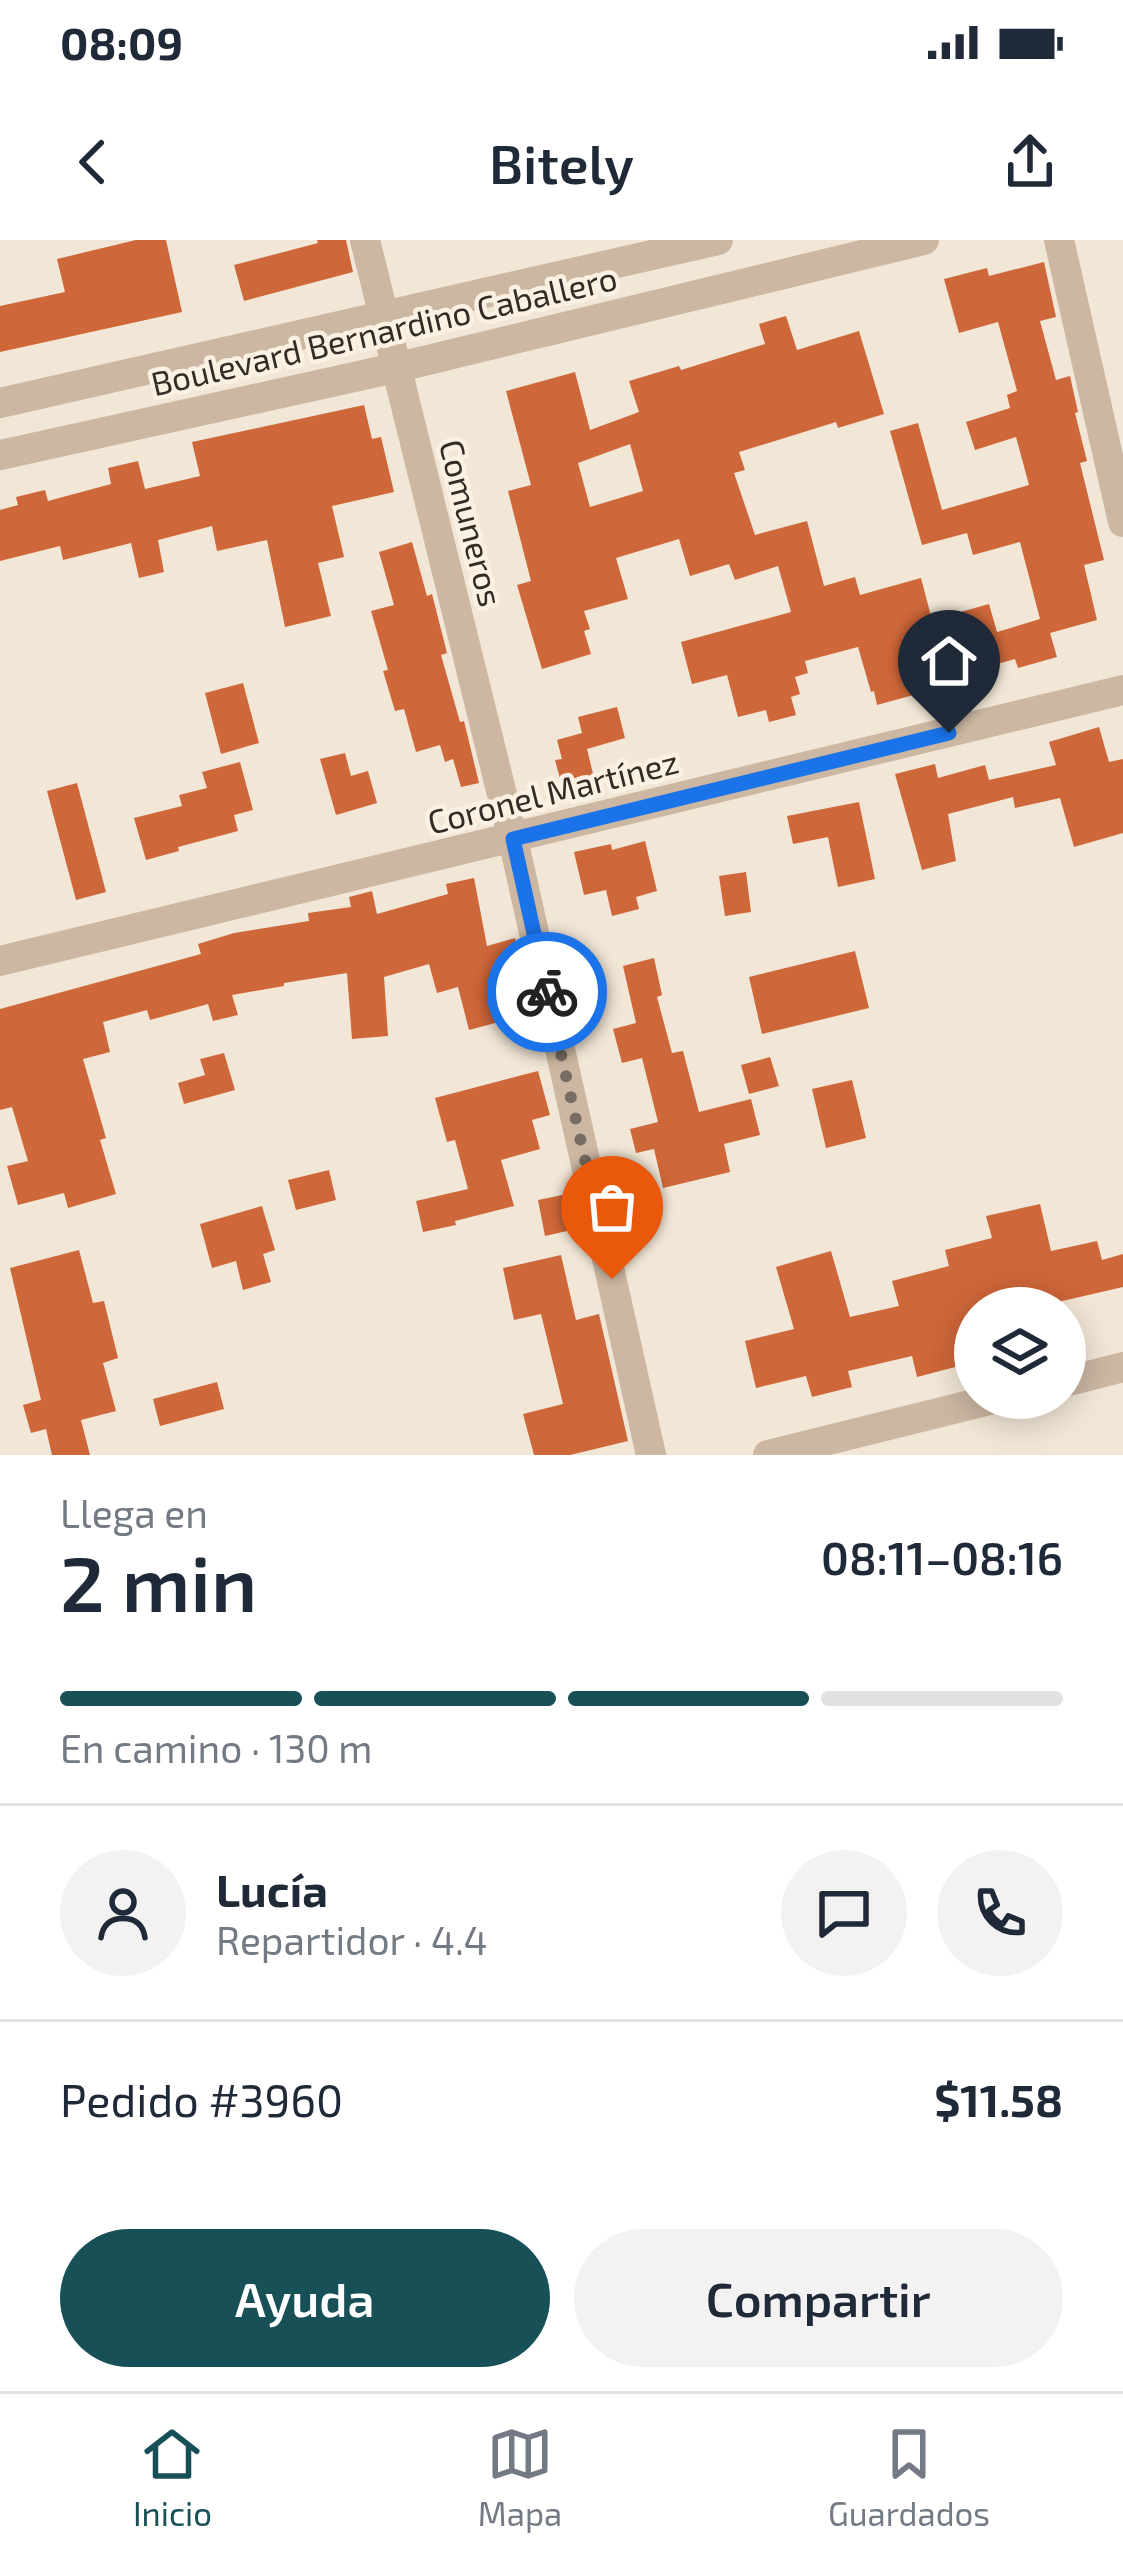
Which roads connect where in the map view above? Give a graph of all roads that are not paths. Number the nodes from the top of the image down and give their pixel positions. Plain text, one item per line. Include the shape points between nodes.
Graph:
1 (364, 240) edge
2 (718, 240) edge
3 (925, 240) edge
4 (1059, 240) edge
5 (382, 316) junction
6 (395, 368) junction
7 (0, 403) edge
8 (0, 455) edge
9 (1123, 522) edge
10 (1123, 690) edge
11 (513, 839) junction
12 (0, 961) edge
13 (1123, 1367) edge
14 (1086, 1377) edge
15 (954, 1409) edge
16 (651, 1455) edge
17 (768, 1455) edge

1 - 5 street, Comuneros
2 - 5 street, Boulevard Bernardino Caballero
3 - 6 street, Boulevard Bernardino Caballero
4 - 9 street
5 - 6 street, Comuneros
5 - 7 street, Boulevard Bernardino Caballero
6 - 8 street, Boulevard Bernardino Caballero
6 - 11 street, Comuneros
10 - 11 street, Coronel Martínez
11 - 12 street, Coronel Martínez
11 - 16 street, Comuneros
13 - 14 street
15 - 17 street

